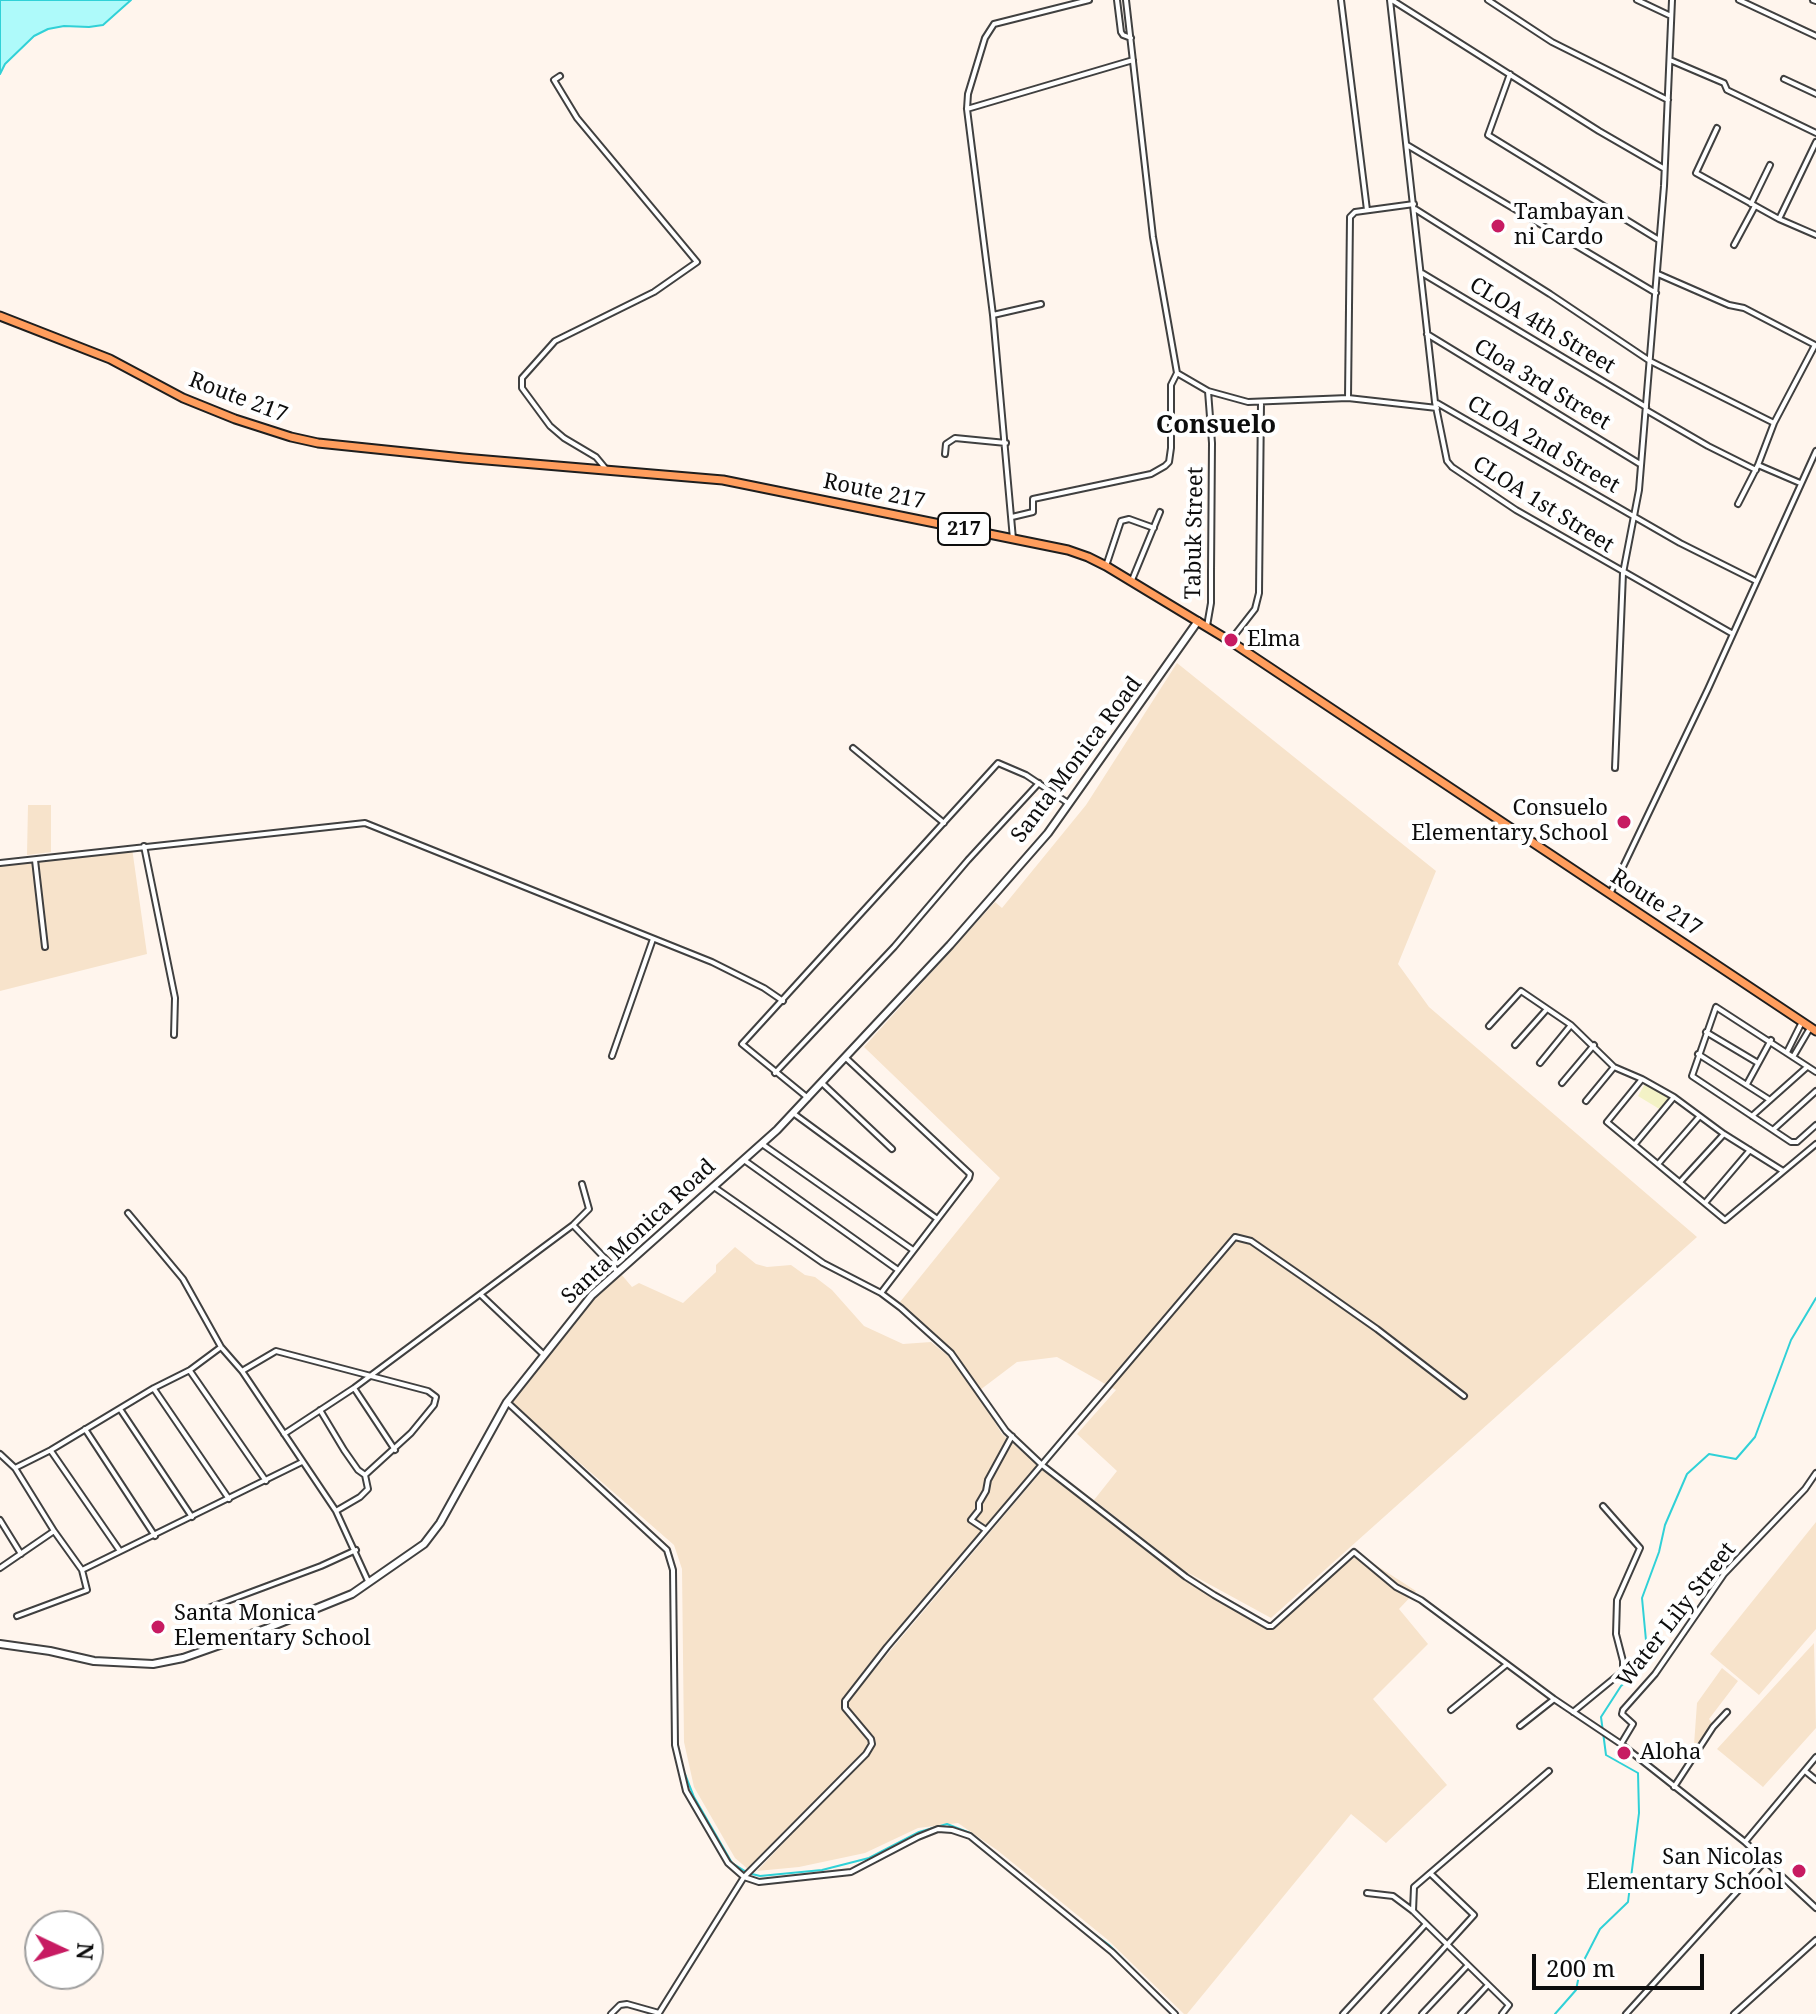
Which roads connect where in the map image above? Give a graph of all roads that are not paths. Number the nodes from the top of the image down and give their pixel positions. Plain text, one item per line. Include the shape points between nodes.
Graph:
1 (1089, 0) edge
2 (1117, 0) edge
3 (1126, 0) edge
4 (1341, 0) edge
5 (1391, 0) edge
6 (1488, 0) edge
7 (1637, 0) edge
8 (1672, 0) edge
9 (1739, 0) edge
10 (1671, 16) junction
11 (1816, 36) edge
12 (1131, 38) junction
13 (1133, 60) junction
14 (1670, 60) junction
15 (1510, 74) junction
16 (560, 76) dead end
17 (1784, 79) dead end
18 (1816, 94) edge
19 (1668, 100) junction
20 (967, 109) junction
21 (1717, 128) dead end
22 (1816, 133) edge
23 (1816, 142) edge
24 (1407, 145) junction
25 (1770, 165) dead end
26 (1663, 168) junction
27 (1753, 205) junction
28 (1415, 206) junction
29 (1367, 210) junction
30 (1779, 219) junction
31 (1816, 235) edge
32 (1660, 240) junction
33 (1734, 245) dead end
34 (1421, 272) junction
35 (1657, 274) junction
36 (1656, 293) junction
37 (1041, 304) dead end
38 (993, 315) junction
39 (0, 316) edge
40 (1427, 334) junction
41 (1650, 361) junction
42 (1177, 373) junction
43 (1208, 391) junction
44 (1348, 398) junction
45 (1261, 403) junction
46 (1436, 405) junction
47 (1646, 409) junction
48 (1774, 423) junction
49 (1006, 443) junction
50 (1816, 451) edge
51 (945, 454) dead end
52 (1640, 464) junction
53 (1757, 468) junction
54 (608, 471) junction
55 (1801, 484) junction
56 (1738, 504) dead end
57 (1160, 512) dead end
58 (1634, 516) junction
59 (1012, 517) junction
60 (1154, 528) junction
61 (1013, 539) junction
62 (1106, 566) junction
63 (1623, 573) junction
64 (1131, 581) junction
65 (1756, 581) junction
66 (1198, 621) junction
67 (1207, 626) junction
68 (1733, 634) junction
69 (1230, 641) junction
70 (853, 748) dead end
71 (1615, 768) dead end
72 (1039, 783) junction
73 (1070, 804) junction
74 (945, 824) junction
75 (144, 846) junction
76 (35, 860) junction
77 (0, 863) edge
78 (1610, 894) junction
79 (653, 939) junction
80 (45, 947) dead end
81 (783, 1001) junction
82 (1547, 1009) junction
83 (1802, 1022) junction
84 (1571, 1025) junction
85 (1489, 1026) dead end
86 (1813, 1029) edge
87 (1706, 1032) junction
88 (174, 1035) dead end
89 (1771, 1040) junction
90 (1515, 1045) dead end
91 (1594, 1045) junction
92 (1787, 1052) junction
93 (1698, 1054) junction
94 (612, 1056) dead end
95 (1793, 1057) junction
96 (846, 1058) junction
97 (1540, 1063) dead end
98 (1758, 1063) junction
99 (1807, 1066) junction
100 (1614, 1067) junction
101 (1816, 1072) edge
102 (775, 1073) junction
103 (1642, 1079) junction
104 (822, 1083) junction
105 (1562, 1083) dead end
106 (1746, 1085) junction
107 (1816, 1091) edge
108 (1674, 1097) junction
109 (808, 1098) junction
110 (1770, 1100) junction
111 (1586, 1101) dead end
112 (793, 1113) junction
113 (1752, 1116) junction
114 (1699, 1117) junction
115 (1816, 1125) edge
116 (1774, 1129) junction
117 (1724, 1134) junction
118 (762, 1144) junction
119 (1635, 1144) junction
120 (1816, 1144) edge
121 (892, 1149) dead end
122 (1750, 1150) junction
123 (744, 1160) junction
124 (1659, 1163) junction
125 (1783, 1171) junction
126 (1681, 1181) junction
127 (582, 1184) dead end
128 (714, 1187) junction
129 (1705, 1203) junction
130 (128, 1213) dead end
131 (936, 1218) junction
132 (573, 1225) junction
133 (913, 1250) junction
134 (898, 1270) junction
135 (618, 1272) junction
136 (881, 1293) junction
137 (481, 1295) junction
138 (221, 1347) junction
139 (543, 1354) junction
140 (190, 1370) junction
141 (242, 1371) junction
142 (369, 1376) junction
143 (154, 1388) junction
144 (354, 1388) junction
145 (1464, 1396) dead end
146 (507, 1402) junction
147 (119, 1409) junction
148 (320, 1410) junction
149 (85, 1429) junction
150 (284, 1434) junction
151 (1012, 1436) junction
152 (51, 1450) junction
153 (395, 1450) junction
154 (0, 1454) edge
155 (302, 1462) junction
156 (1042, 1465) junction
157 (15, 1468) junction
158 (1816, 1473) edge
159 (365, 1475) junction
160 (266, 1481) junction
161 (229, 1499) junction
162 (1603, 1506) dead end
163 (336, 1511) junction
164 (192, 1517) junction
165 (0, 1520) edge
166 (986, 1530) junction
167 (54, 1531) junction
168 (155, 1536) junction
169 (356, 1550) junction
170 (120, 1551) junction
171 (21, 1554) junction
172 (0, 1568) edge
173 (82, 1570) junction
174 (368, 1581) junction
175 (203, 1610) dead end
176 (17, 1616) dead end
177 (0, 1644) edge
178 (1506, 1665) junction
179 (1554, 1699) junction
180 (1451, 1710) dead end
181 (1573, 1712) junction
182 (1727, 1712) dead end
183 (1520, 1726) dead end
184 (1621, 1744) junction
185 (1816, 1757) edge
186 (1549, 1771) dead end
187 (1805, 1771) junction
188 (1816, 1780) edge
189 (1674, 1787) junction
190 (1745, 1842) junction
191 (1766, 1860) junction
192 (1431, 1873) junction
193 (744, 1877) junction
194 (1367, 1893) dead end
195 (1816, 1908) edge
196 (1413, 1911) junction
197 (1425, 1925) junction
198 (1816, 1940) edge
199 (1446, 1945) junction
200 (1467, 1966) junction
201 (1488, 1986) junction
202 (611, 2014) edge
203 (1175, 2014) edge
204 (1343, 2014) edge
205 (1384, 2014) edge
206 (1422, 2014) edge
207 (1461, 2014) edge
208 (1502, 2014) edge
209 (1626, 2014) edge
210 (1734, 2014) edge

1 - 20 street via 994,24 985,38
2 - 12 street via 1121,32
3 - 12 street
4 - 29 street
5 - 15 street
5 - 24 street
6 - 19 street via 1552,42
7 - 10 street
8 - 10 street
9 - 11 street
10 - 14 street
12 - 13 street
13 - 20 street
13 - 42 street via 1153,237
14 - 19 street
14 - 22 street
15 - 26 street
15 - 32 street via 1488,135
16 - 54 street via 554,80 577,118 697,262 654,292 555,341 522,378 522,388 550,426
17 - 18 street
19 - 26 street
20 - 38 street
21 - 27 street via 1696,173
23 - 30 street
24 - 28 street
24 - 36 street
25 - 27 street
26 - 32 street
27 - 30 street
27 - 33 street
28 - 29 street
28 - 34 street
28 - 41 street
29 - 44 street via 1350,217
30 - 31 street
32 - 35 street
34 - 40 street
34 - 47 street, CLOA 4th Street
35 - 36 street
35 - 48 street via 1744,308 1815,345
36 - 41 street
37 - 38 street
38 - 49 street
39 - 54 main road, Route 217 / 217 via 110,359 183,398 291,437
40 - 46 street
40 - 52 street, Cloa 3rd Street
41 - 47 street
41 - 48 street
42 - 43 street
42 - 59 street via 1171,385 1171,448 1165,466 1151,474 1033,499 1033,512
43 - 45 street
43 - 67 street, Tabuk Street via 1212,443
44 - 45 street
44 - 46 street
45 - 69 street via 1259,593 1255,609
46 - 58 street, CLOA 2nd Street
46 - 63 street, CLOA 1st Street via 1447,461 1516,510
47 - 52 street
47 - 53 street, CLOA 4th Street
48 - 53 street
49 - 51 street via 955,438 946,444
49 - 59 street
50 - 55 street
52 - 58 street
53 - 55 street, CLOA 4th Street
53 - 56 street
54 - 61 main road, Route 217 / 217 via 723,480
55 - 65 street
57 - 60 street
58 - 63 street
58 - 65 street, CLOA 2nd Street
59 - 61 street
60 - 62 street via 1121,521
60 - 64 street
61 - 62 main road, Route 217 / 217 via 1068,550
62 - 64 main road, Route 217 / 217
63 - 68 street, CLOA 1st Street
63 - 71 street
64 - 66 main road, Route 217 / 217
65 - 68 street
66 - 67 main road, Route 217 / 217
66 - 73 street, Santa Monica Road
67 - 69 main road, Route 217 / 217
68 - 78 street
69 - 78 main road, Route 217 / 217
70 - 74 street
72 - 73 street
72 - 74 street via 998,763
72 - 102 street
73 - 96 street, Santa Monica Road
74 - 81 street
75 - 76 street
75 - 79 street via 365,823
75 - 88 street via 175,998
76 - 77 street
76 - 80 street
78 - 83 main road, Route 217 / 217
79 - 81 street via 712,962
79 - 94 street
81 - 102 street via 742,1044
82 - 84 street
82 - 85 street via 1521,991
82 - 90 street
83 - 86 main road, Route 217 / 217
83 - 92 street
84 - 91 street
84 - 97 street
86 - 95 street
87 - 89 street via 1716,1007
87 - 93 street
87 - 98 street
89 - 92 street
89 - 98 street
91 - 100 street
91 - 105 street
92 - 95 street
93 - 106 street
93 - 113 street via 1694,1078
95 - 99 street
96 - 104 street, Santa Monica Road
96 - 131 street via 968,1170 969,1178
98 - 106 street
99 - 101 street
99 - 110 street
100 - 103 street
100 - 111 street
102 - 109 street
103 - 108 street
103 - 119 street via 1607,1122
104 - 109 street, Santa Monica Road
104 - 121 street
106 - 110 street
107 - 116 street
108 - 114 street
108 - 119 street
109 - 112 street, Santa Monica Road
110 - 113 street
112 - 118 street, Santa Monica Road
112 - 131 street
113 - 116 street
114 - 117 street
114 - 124 street
115 - 116 street via 1794,1143
117 - 122 street
117 - 126 street
118 - 123 street, Santa Monica Road
118 - 133 street
119 - 124 street
120 - 125 street
122 - 125 street
122 - 129 street
123 - 128 street, Santa Monica Road
123 - 134 street
124 - 126 street
125 - 129 street via 1725,1220
126 - 129 street
127 - 132 street via 589,1209
128 - 135 street, Santa Monica Road
128 - 136 street via 823,1263
130 - 138 street via 183,1279
131 - 133 street
132 - 135 street
132 - 137 street
133 - 134 street
134 - 136 street
135 - 139 street, Santa Monica Road
136 - 151 street via 951,1353
137 - 139 street
137 - 142 street
138 - 140 street
138 - 141 street
139 - 146 street, Santa Monica Road
140 - 143 street
140 - 160 street
141 - 142 street via 276,1351
141 - 150 street
142 - 144 street
142 - 153 street via 436,1397
143 - 147 street
143 - 161 street
144 - 148 street
144 - 153 street
145 - 156 street via 1303,1277 1251,1241 1235,1237
146 - 174 street, Santa Monica Road via 428,1540
146 - 193 street via 667,1550 673,1570 675,1745 686,1791 728,1863
147 - 149 street
147 - 164 street
148 - 150 street
148 - 159 street
149 - 152 street
149 - 168 street
150 - 155 street
151 - 156 street
151 - 166 street via 971,1520
152 - 157 street
152 - 170 street
153 - 159 street
154 - 157 street
155 - 160 street
155 - 163 street
156 - 166 street
156 - 178 street via 1186,1577 1268,1626 1354,1552
157 - 167 street
158 - 184 street, Water Lily Street via 1724,1574 1655,1674 1623,1710 1633,1724
159 - 163 street via 368,1489
160 - 161 street
161 - 164 street
162 - 181 street via 1640,1548 1617,1600 1623,1671
163 - 169 street
164 - 168 street
165 - 171 street
166 - 193 street via 845,1701 871,1739 866,1754
167 - 171 street
167 - 173 street
168 - 170 street
169 - 174 street
169 - 175 street
170 - 173 street
171 - 172 street
173 - 176 street via 87,1590
174 - 177 street, Santa Monica Road via 352,1594 268,1628 153,1664 94,1661
178 - 179 street
178 - 180 street
179 - 181 street
179 - 183 street
181 - 184 street
182 - 189 street
184 - 189 street
185 - 187 street
186 - 192 street
187 - 188 street
187 - 190 street
189 - 190 street
190 - 191 street
191 - 195 street
191 - 209 street
192 - 196 street via 1414,1887
192 - 199 street via 1474,1915
193 - 202 street via 659,2013 627,2004
193 - 203 street via 759,1882 851,1872 918,1837 952,1830 970,1836 1112,1952
194 - 196 street via 1393,1896
196 - 197 street
197 - 199 street
197 - 204 street
198 - 210 street
199 - 200 street
199 - 205 street
200 - 201 street
200 - 206 street
201 - 207 street
201 - 208 street via 1509,2005

